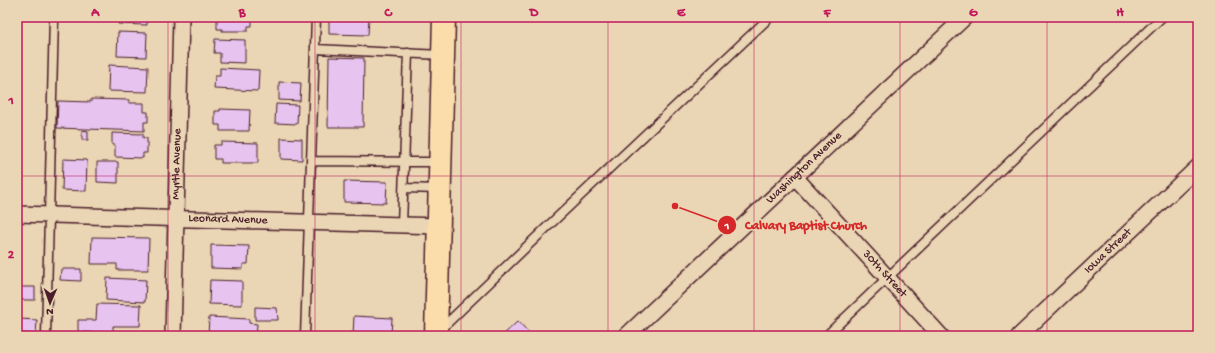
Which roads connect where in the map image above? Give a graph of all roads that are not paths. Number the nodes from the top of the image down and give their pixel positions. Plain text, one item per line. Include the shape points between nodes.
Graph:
1 (54, 17) edge
2 (181, 17) edge
3 (316, 17) edge
4 (444, 17) edge
5 (770, 17) edge
6 (965, 17) edge
7 (1162, 17) edge
8 (315, 49) junction
9 (408, 53) junction
10 (443, 55) junction
11 (312, 161) junction
12 (404, 162) junction
13 (440, 162) junction
14 (1198, 167) edge
15 (795, 177) junction
16 (404, 188) junction
17 (439, 189) junction
18 (17, 214) edge
19 (49, 215) junction
20 (176, 218) junction
21 (309, 222) junction
22 (402, 226) junction
23 (439, 226) junction
24 (888, 278) junction
25 (436, 335) edge
26 (46, 336) edge
27 (173, 336) edge
28 (305, 336) edge
29 (626, 336) edge
30 (826, 336) edge
31 (941, 336) edge
32 (1018, 336) edge

1 - 19 lane
2 - 20 street, Myrtle Avenue
3 - 8 lane
4 - 10 main road
5 - 25 lane via 544,229
6 - 15 street, Washington Avenue
7 - 24 lane
8 - 9 lane
8 - 11 lane
9 - 10 lane
9 - 12 lane
10 - 13 main road
11 - 12 lane
11 - 21 lane
12 - 13 lane
12 - 16 lane
13 - 17 main road
14 - 32 street, Iowa Street
15 - 24 street, 30th Street
15 - 29 street, Washington Avenue
16 - 17 lane
16 - 22 lane
17 - 23 main road
18 - 19 street, Leonard Avenue
19 - 20 street, Leonard Avenue
19 - 26 lane
20 - 21 street, Leonard Avenue
20 - 27 street, Myrtle Avenue
21 - 22 street, Leonard Avenue
21 - 28 lane
22 - 23 street, Leonard Avenue
23 - 25 main road
24 - 30 lane
24 - 31 street, 30th Street

